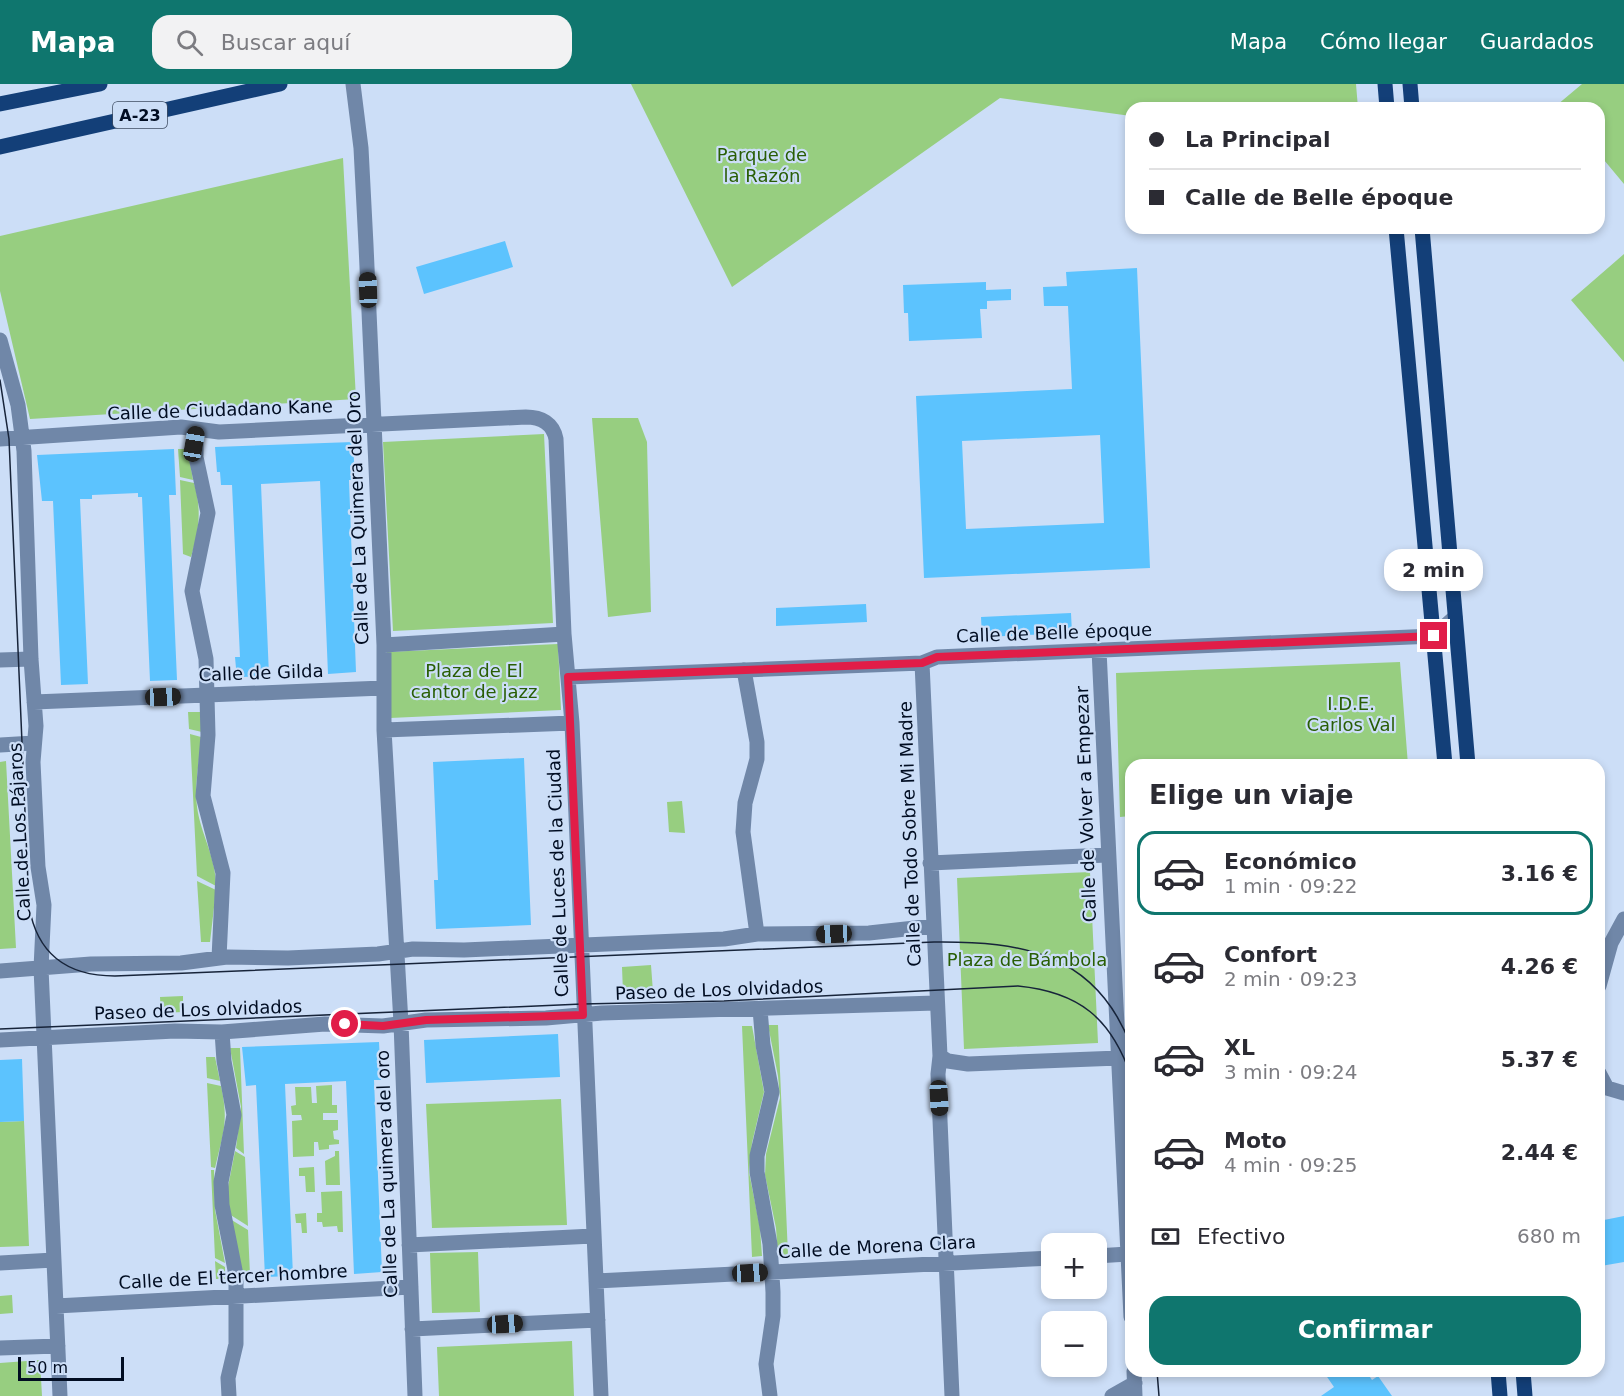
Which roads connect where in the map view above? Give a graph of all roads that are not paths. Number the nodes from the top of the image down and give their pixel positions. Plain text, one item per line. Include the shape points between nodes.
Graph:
1 (100, 84) edge
2 (280, 84) edge
3 (352, 84) edge
4 (1385, 84) edge
5 (1410, 84) edge
6 (1386, 102) edge
7 (1412, 102) edge
8 (0, 105) edge
9 (0, 147) edge
10 (1397, 234) edge
11 (1423, 234) edge
12 (0, 340) edge
13 (547, 423) joint
14 (374, 424) junction
15 (196, 430) junction
16 (23, 438) junction
17 (0, 439) edge
18 (1455, 617) junction
19 (564, 634) junction
20 (1434, 636) junction
21 (384, 645) junction
22 (1099, 650) junction
23 (31, 659) junction
24 (0, 660) edge
25 (922, 663) junction
26 (744, 670) junction
27 (568, 677) junction
28 (383, 688) junction
29 (207, 695) junction
30 (34, 702) junction
31 (572, 723) junction
32 (384, 730) junction
33 (34, 743) junction
34 (0, 745) edge
35 (1444, 759) edge
36 (1467, 759) edge
37 (1107, 855) junction
38 (930, 863) junction
39 (1624, 920) edge
40 (933, 926) junction
41 (757, 934) junction
42 (580, 944) junction
43 (396, 951) junction
44 (219, 958) junction
45 (1605, 964) edge
46 (41, 968) junction
47 (0, 971) edge
48 (936, 1003) junction
49 (760, 1009) junction
50 (583, 1015) junction
51 (401, 1023) junction
52 (222, 1032) junction
53 (45, 1038) junction
54 (0, 1040) edge
55 (940, 1056) junction
56 (1119, 1058) junction
57 (1605, 1084) edge
58 (1624, 1093) edge
59 (1125, 1189) edge
60 (593, 1236) junction
61 (409, 1245) junction
62 (1125, 1254) edge
63 (1107, 1255) edge
64 (1041, 1259) edge
65 (54, 1260) junction
66 (0, 1263) edge
67 (946, 1263) junction
68 (772, 1272) junction
69 (596, 1281) junction
70 (411, 1287) junction
71 (236, 1296) junction
72 (56, 1306) junction
73 (598, 1320) junction
74 (412, 1329) junction
75 (58, 1346) junction
76 (0, 1348) edge
77 (1498, 1377) edge
78 (1523, 1377) edge
79 (1135, 1383) edge
80 (60, 1396) edge
81 (229, 1396) edge
82 (415, 1396) edge
83 (602, 1396) edge
84 (770, 1396) edge
85 (952, 1396) edge
86 (1112, 1396) edge
87 (1500, 1396) edge
88 (1525, 1396) edge

1 - 8 main road
2 - 9 main road, A-23
3 - 14 street, Calle de La Quimera del Oro via 361,148
4 - 6 main road
5 - 7 main road
10 - 20 main road
11 - 18 main road
12 - 16 street, Calle de Los Pájaros
13 - 14 street, Calle de Ciudadano Kane via 526,417
13 - 19 street, Calle de Luces de la Ciudad via 556,439
14 - 15 street, Calle de Ciudadano Kane
14 - 21 street, Calle de La Quimera del Oro
15 - 16 street, Calle de Ciudadano Kane via 181,427
15 - 29 street via 196,457 208,513 192,591 206,659
16 - 17 street, Calle de Ciudadano Kane
16 - 23 street, Calle de Los Pájaros
18 - 20 street
18 - 36 main road
19 - 21 street
19 - 27 street, Calle de Luces de la Ciudad
20 - 22 street, Calle de Belle époque
20 - 35 main road
21 - 28 street, Calle de La Quimera del Oro
22 - 25 street, Calle de Belle époque via 937,657
22 - 37 street, Calle de Volver a Empezar
23 - 24 street
23 - 30 street, Calle de Los Pájaros
25 - 26 street, Calle de Belle époque
25 - 38 street, Calle de Todo Sobre Mi Madre
26 - 27 street, Calle de Belle époque
26 - 41 street via 757,759 742,832
27 - 31 street, Calle de Luces de la Ciudad
28 - 29 street, Calle de Gilda
28 - 32 street, Calle de La Quimera del Oro
29 - 30 street, Calle de Gilda
29 - 44 street via 203,796 223,873
30 - 33 street, Calle de Los Pájaros
31 - 32 street
31 - 42 street, Calle de Luces de la Ciudad
32 - 43 street, Calle de La Quimera del Oro
33 - 34 street
33 - 46 street, Calle de Los Pájaros via 38,859 44,905
37 - 38 street
37 - 56 street, Calle de Volver a Empezar
38 - 40 street, Calle de Todo Sobre Mi Madre
39 - 45 street
40 - 41 street via 868,933
40 - 48 street, Calle de Todo Sobre Mi Madre
41 - 42 street via 730,939
42 - 43 street
42 - 50 street, Calle de Luces de la Ciudad
43 - 44 street
43 - 51 street, Calle de La quimera del oro
44 - 46 street
46 - 47 street
46 - 53 street, Calle de Los Pájaros
48 - 49 street, Paseo de Los olvidados
48 - 55 street
49 - 50 street, Paseo de Los olvidados
49 - 68 street via 772,1092 757,1172
50 - 51 street, Paseo de Los olvidados
50 - 60 street, Calle de Luces de la Ciudad
51 - 52 street, Paseo de Los olvidados
51 - 61 street, Calle de La quimera del oro
52 - 53 street, Paseo de Los olvidados via 174,1030
52 - 71 street via 234,1115 221,1182 222,1204 233,1255
53 - 54 street, Paseo de Los olvidados
53 - 65 street, Calle de Los Pájaros
55 - 56 street via 968,1064
55 - 67 street
56 - 59 street, Calle de Volver a Empezar
57 - 58 street
60 - 61 street
60 - 69 street, Calle de Luces de la Ciudad
61 - 70 street, Calle de La quimera del oro
62 - 63 street
64 - 67 street, Calle de Morena Clara
65 - 66 street
65 - 72 street, Calle de Los Pájaros
67 - 68 street, Calle de Morena Clara
67 - 85 street
68 - 69 street, Calle de Morena Clara
68 - 84 street via 773,1316 766,1364
69 - 73 street, Calle de Luces de la Ciudad
70 - 71 street, Calle de El tercer hombre
70 - 74 street, Calle de La quimera del oro
71 - 72 street, Calle de El tercer hombre
71 - 81 street via 236,1344 228,1378
72 - 75 street, Calle de Los Pájaros
73 - 74 street
73 - 83 street, Calle de Luces de la Ciudad
74 - 82 street, Calle de La quimera del oro
75 - 76 street
75 - 80 street, Calle de Los Pájaros
77 - 87 main road
78 - 88 main road
79 - 86 street

